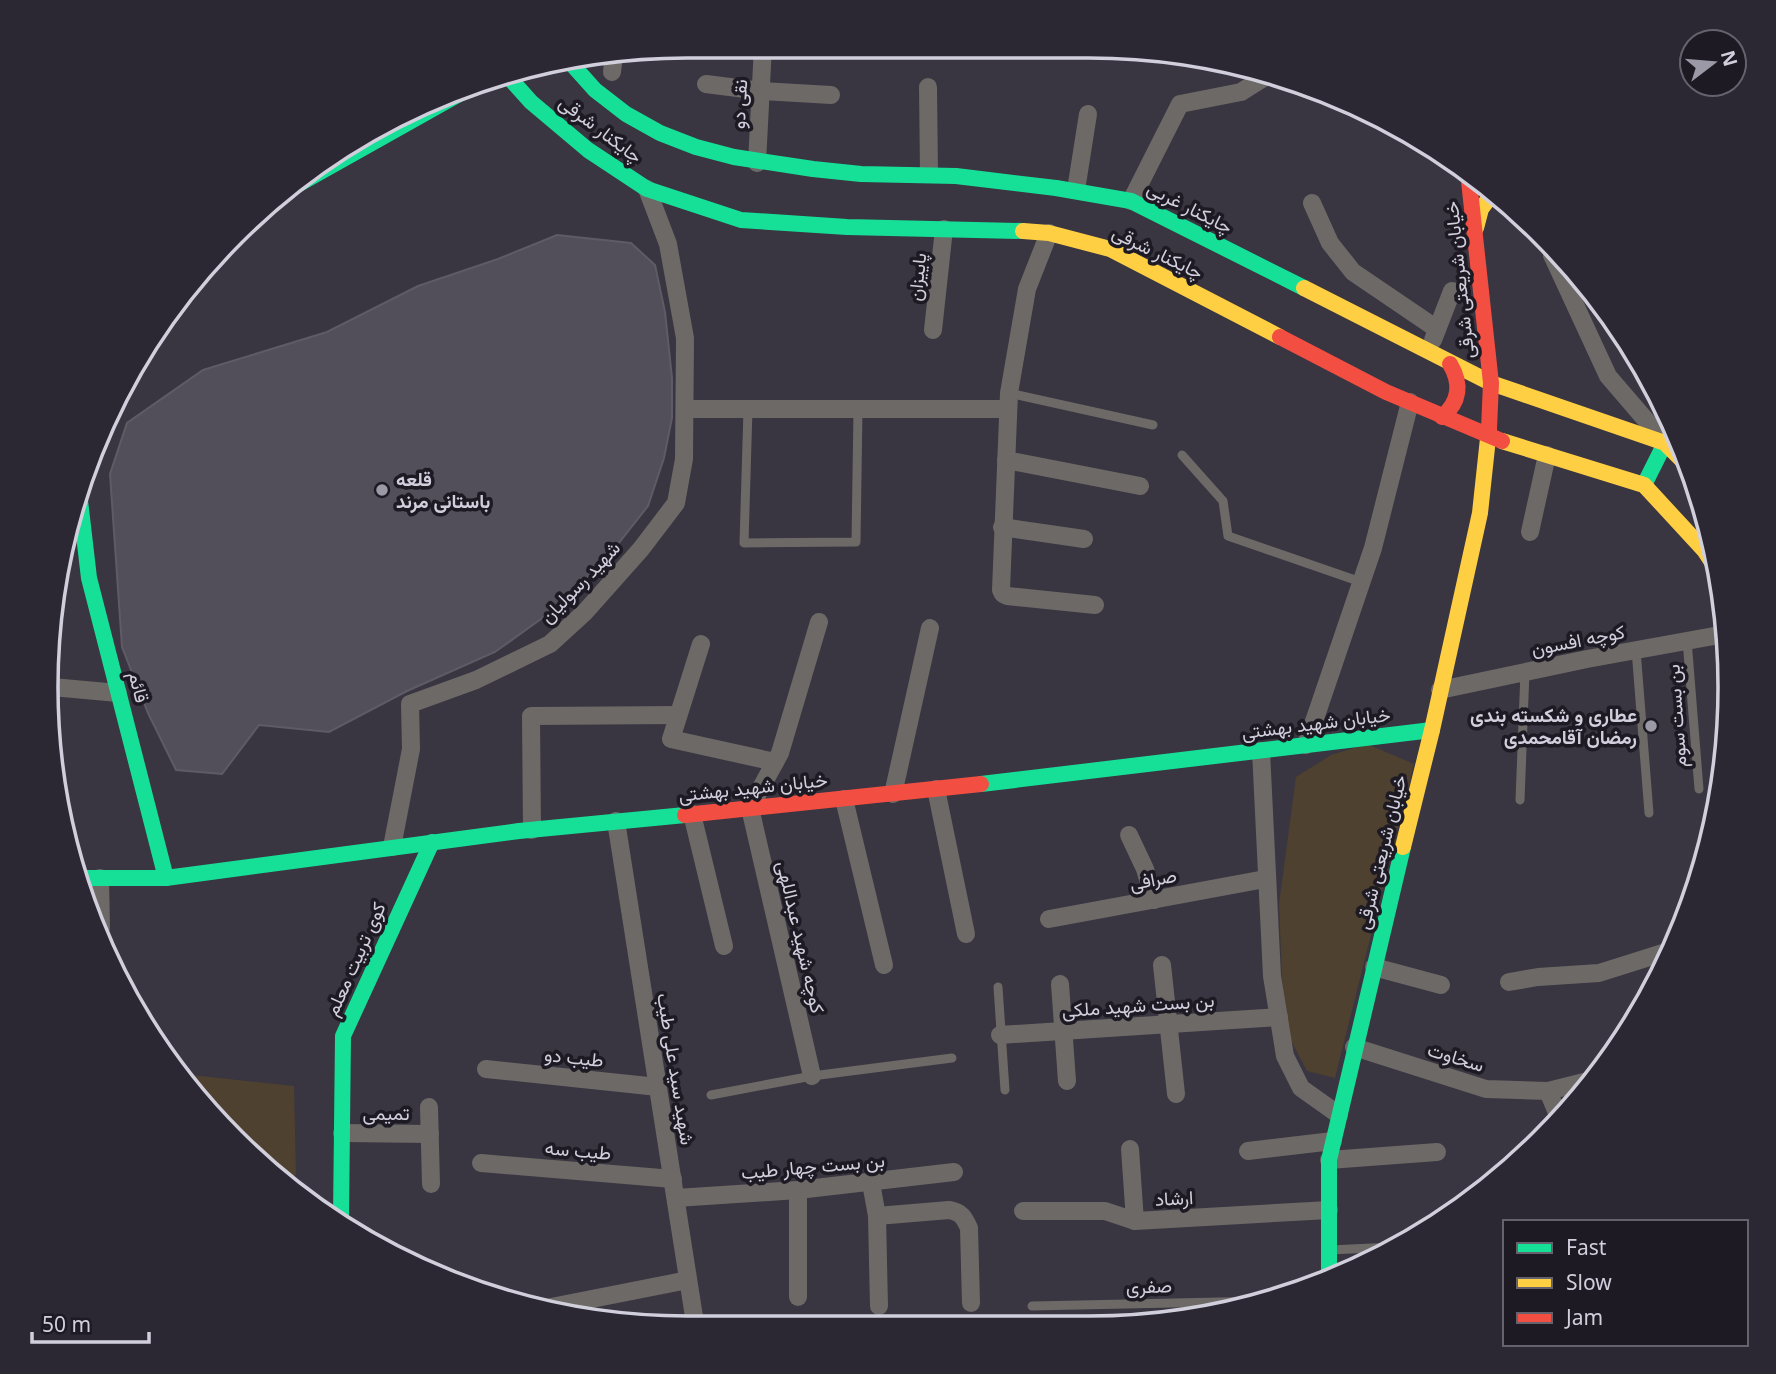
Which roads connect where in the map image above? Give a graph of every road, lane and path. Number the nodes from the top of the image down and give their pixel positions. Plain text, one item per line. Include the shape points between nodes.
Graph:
1 (762, 58) edge
2 (574, 68) edge
3 (1258, 81) edge
4 (513, 82) edge
5 (706, 83) dead end
6 (928, 87) dead end
7 (761, 91) junction
8 (831, 95) dead end
9 (1088, 114) dead end
10 (391, 132) edge
11 (359, 150) edge
12 (757, 163) junction
13 (929, 174) junction
14 (1470, 186) edge
15 (647, 189) junction
16 (1076, 190) junction
17 (1487, 200) edge
18 (1131, 201) junction
19 (1312, 204) dead end
20 (944, 229) junction
21 (1475, 232) junction
22 (1049, 233) junction
23 (1558, 267) edge
24 (1452, 291) dead end
25 (1437, 329) junction
26 (933, 331) dead end
27 (1428, 353) junction
28 (1450, 364) junction
29 (1491, 383) junction
30 (1008, 401) junction
31 (1410, 402) junction
32 (685, 409) junction
33 (748, 409) junction
34 (858, 409) junction
35 (1442, 416) junction
36 (1153, 425) dead end
37 (1489, 437) junction
38 (1665, 443) junction
39 (1671, 449) edge
40 (1547, 455) junction
41 (1182, 456) dead end
42 (1006, 460) junction
43 (1644, 485) junction
44 (1140, 486) dead end
45 (82, 515) edge
46 (1002, 527) junction
47 (1530, 532) dead end
48 (1084, 539) dead end
49 (1703, 550) edge
50 (1361, 582) junction
51 (1095, 605) dead end
52 (819, 622) dead end
53 (930, 628) dead end
54 (1716, 635) edge
55 (1687, 640) junction
56 (701, 644) dead end
57 (1636, 650) junction
58 (1525, 672) junction
59 (58, 687) edge
60 (1440, 690) junction
61 (118, 693) junction
62 (678, 715) junction
63 (1432, 730) junction
64 (1306, 745) junction
65 (1261, 751) junction
66 (775, 762) junction
67 (936, 789) junction
68 (1699, 789) dead end
69 (893, 794) junction
70 (844, 799) junction
71 (1520, 800) dead end
72 (750, 808) junction
73 (1648, 813) dead end
74 (692, 814) junction
75 (616, 821) junction
76 (532, 830) junction
77 (1129, 835) dead end
78 (432, 842) junction
79 (392, 847) junction
80 (88, 878) edge
81 (100, 878) junction
82 (166, 878) junction
83 (1265, 879) junction
84 (1154, 900) junction
85 (101, 914) edge
86 (1049, 919) dead end
87 (966, 934) dead end
88 (724, 946) dead end
89 (1658, 954) edge
90 (884, 965) dead end
91 (1162, 965) dead end
92 (1374, 967) junction
93 (1509, 982) dead end
94 (1060, 984) dead end
95 (1441, 985) dead end
96 (998, 987) dead end
97 (1279, 1017) junction
98 (1168, 1024) junction
99 (1063, 1031) junction
100 (1000, 1035) junction
101 (1354, 1047) junction
102 (952, 1058) dead end
103 (486, 1069) dead end
104 (812, 1076) junction
105 (1067, 1081) dead end
106 (1577, 1084) edge
107 (658, 1087) junction
108 (1005, 1090) dead end
109 (1548, 1091) junction
110 (1176, 1094) dead end
111 (711, 1095) dead end
112 (429, 1107) dead end
113 (1555, 1109) edge
114 (1339, 1115) junction
115 (342, 1133) junction
116 (430, 1134) junction
117 (1334, 1141) junction
118 (1130, 1149) dead end
119 (1248, 1151) dead end
120 (1437, 1152) dead end
121 (1329, 1160) junction
122 (481, 1163) dead end
123 (954, 1172) dead end
124 (673, 1179) junction
125 (871, 1183) junction
126 (431, 1184) dead end
127 (798, 1190) junction
128 (676, 1198) junction
129 (1329, 1210) junction
130 (1023, 1211) dead end
131 (341, 1213) edge
132 (877, 1216) junction
133 (1135, 1221) junction
134 (1373, 1248) edge
135 (1329, 1250) junction
136 (1329, 1268) edge
137 (688, 1280) junction
138 (798, 1297) dead end
139 (1221, 1302) edge
140 (971, 1303) dead end
141 (563, 1304) edge
142 (879, 1306) dead end
143 (1032, 1306) dead end
144 (694, 1316) edge

1 - 7 street, نقی دو
2 - 12 street, چایکنار غربی via 615,107 656,131
3 - 18 street via 1241,92 1180,104
4 - 15 street, چایکنار شرقی via 588,150
5 - 7 street
6 - 13 street
7 - 8 street
7 - 12 street, نقی دو
9 - 16 street
10 - 11 street
12 - 13 street, چایکنار غربی via 853,173
13 - 16 street, چایکنار غربی
14 - 21 street, خیابان شریعتی شرقی
15 - 20 street, چایکنار شرقی via 741,220
15 - 32 street, شهید رسولیان via 668,244 685,338
16 - 18 street, چایکنار غربی
17 - 21 street
18 - 27 street, چایکنار غربی
19 - 25 street via 1330,243 1353,272
20 - 22 street, چایکنار شرقی
20 - 26 street, پاییزان
21 - 29 street, خیابان شریعتی شرقی
22 - 30 street via 1027,289
22 - 31 street, چایکنار شرقی via 1110,249
23 - 38 street via 1608,376
24 - 25 street
25 - 27 street
27 - 28 street, چایکنار غربی
28 - 29 street, چایکنار غربی
28 - 35 street via 1460,389 1452,410
29 - 37 street, خیابان شریعتی شرقی
29 - 38 street, چایکنار غربی
30 - 34 street
30 - 36 lane
30 - 42 street
31 - 35 street, چایکنار شرقی
31 - 50 street
32 - 33 street
32 - 79 street, شهید رسولیان via 684,459 676,503 585,612 550,644 476,680 410,704 411,749
33 - 34 street
33 - 34 lane via 744,543 856,542
35 - 37 street, چایکنار شرقی
37 - 40 street, چایکنار شرقی
37 - 60 street, خیابان شریعتی شرقی via 1480,513
38 - 39 street, چایکنار غربی
38 - 43 street
40 - 43 street, چایکنار شرقی
40 - 47 street
41 - 50 lane via 1223,501 1228,536
42 - 44 street
42 - 46 street
43 - 49 street
45 - 61 street, قائم via 89,578
46 - 48 street
46 - 51 street via 1003,594
50 - 64 street
52 - 66 street
53 - 69 street
54 - 55 street, كوچه افسون
55 - 57 street, كوچه افسون
55 - 68 lane, بن بست سوم
56 - 62 street
57 - 58 street, كوچه افسون
57 - 73 lane
58 - 60 street, كوچه افسون
58 - 71 lane
59 - 61 street
60 - 63 street, خیابان شریعتی شرقی
61 - 82 street, قائم
62 - 66 street via 671,739
62 - 76 street via 531,716
63 - 64 street, خیابان شهید بهشتی
63 - 92 street, خیابان شریعتی شرقی
64 - 65 street, خیابان شهید بهشتی
65 - 67 street, خیابان شهید بهشتی
65 - 83 street
66 - 72 street
67 - 69 street, خیابان شهید بهشتی
67 - 87 street
69 - 70 street, خیابان شهید بهشتی
70 - 72 street, خیابان شهید بهشتی
70 - 90 street
72 - 74 street, خیابان شهید بهشتی
72 - 104 street, کوچه شهید عبداللهی
74 - 75 street, خیابان شهید بهشتی
74 - 88 street
75 - 76 street, خیابان شهید بهشتی
75 - 107 street, شهید سید علی طیب
76 - 78 street, خیابان شهید بهشتی
77 - 84 street
78 - 79 street, خیابان شهید بهشتی
78 - 115 street, کوی تربیت معلم via 343,1036
79 - 82 street, خیابان شهید بهشتی
80 - 81 street, خیابان شهید بهشتی
81 - 82 street, خیابان شهید بهشتی
81 - 85 street
83 - 84 street, صرافی
83 - 97 street
84 - 86 street, صرافی
89 - 93 street via 1599,973
91 - 98 street
92 - 95 street
92 - 101 street, خیابان شریعتی شرقی
94 - 99 street
96 - 100 lane
97 - 98 street, بن بست شهید ملکی
97 - 114 street via 1285,1056 1301,1088
98 - 99 street, بن بست شهید ملکی
98 - 110 street
99 - 100 street, بن بست شهید ملکی
99 - 105 street
100 - 108 lane
101 - 109 street, سخاوت via 1486,1089
101 - 114 street, خیابان شریعتی شرقی
102 - 104 lane
103 - 107 street, طیب دو
104 - 111 lane
106 - 109 street, سخاوت
107 - 124 street, شهید سید علی طیب
109 - 113 street
112 - 116 street
114 - 117 street, خیابان شریعتی شرقی
115 - 116 street, تمیمی
115 - 131 street, کوی تربیت معلم
116 - 126 street
117 - 119 street
117 - 121 street, خیابان شریعتی شرقی
118 - 133 street
120 - 121 street
121 - 129 street, خیابان شریعتی شرقی
122 - 124 street, طیب سه
123 - 125 street, بن بست چهار طیب
124 - 128 street, شهید سید علی طیب
125 - 127 street, بن بست چهار طیب
125 - 132 street
127 - 128 street, بن بست چهار طیب
127 - 138 street
128 - 137 street, شهید سید علی طیب
129 - 133 street, ارشاد
129 - 135 street, خیابان شریعتی شرقی
130 - 133 street, ارشاد via 1105,1210
132 - 140 street via 949,1210 964,1217 969,1228
132 - 142 street
134 - 135 lane
135 - 136 street, خیابان شریعتی شرقی
137 - 141 street
137 - 144 street, شهید سید علی طیب
139 - 143 lane, صفری

